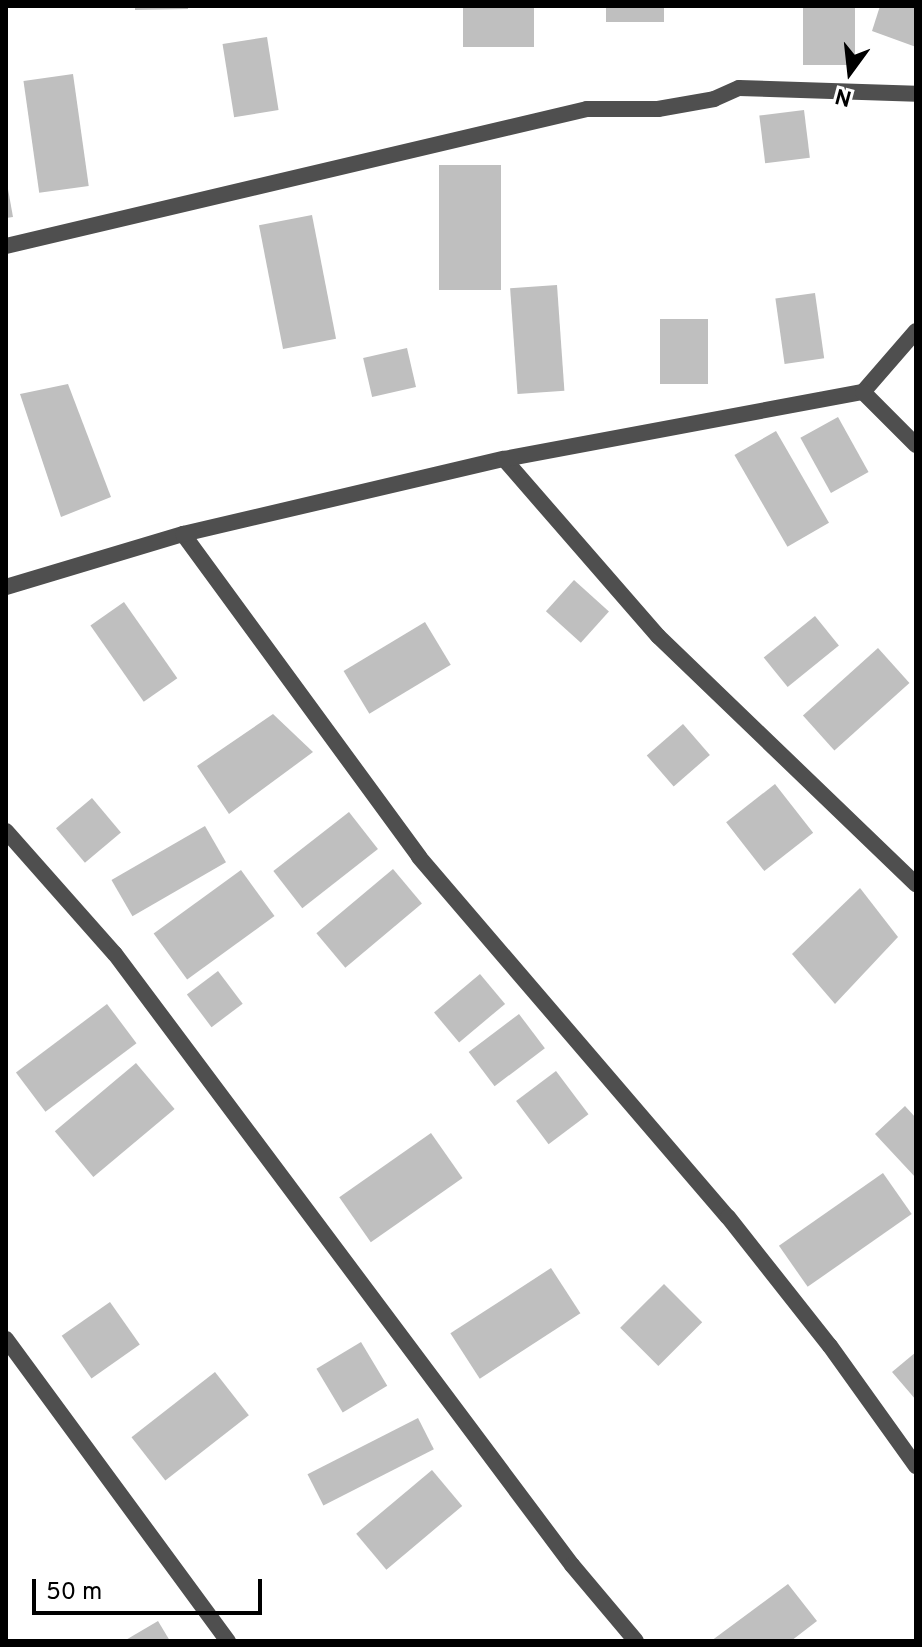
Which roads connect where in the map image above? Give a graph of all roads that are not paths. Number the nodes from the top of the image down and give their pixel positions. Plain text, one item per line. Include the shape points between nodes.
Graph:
1 (916, 94) edge
2 (6, 246) edge
3 (916, 331) edge
4 (863, 392) junction
5 (916, 445) edge
6 (504, 459) junction
7 (183, 534) junction
8 (6, 587) edge
9 (6, 831) edge
10 (916, 884) edge
11 (6, 1339) edge
12 (916, 1466) edge
13 (228, 1641) edge
14 (636, 1641) edge

1 - 2 street via 739,88 714,99 658,109 587,109
3 - 4 street
4 - 5 street
4 - 6 street
6 - 7 street
6 - 10 street via 658,636
7 - 8 street
7 - 12 street via 419,857 728,1217
9 - 14 street via 115,954 572,1565
11 - 13 street

